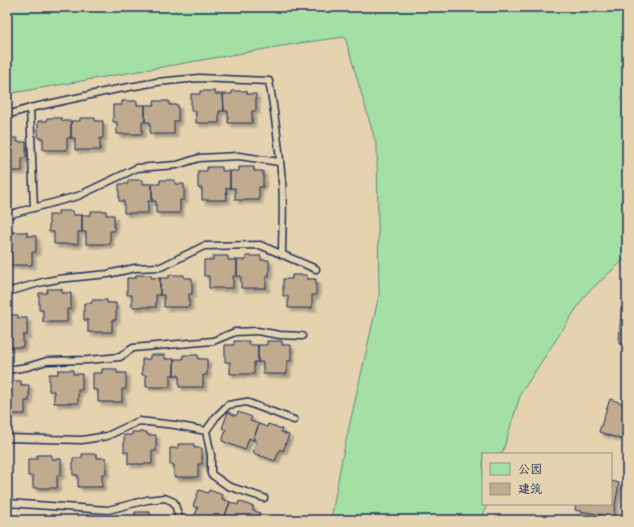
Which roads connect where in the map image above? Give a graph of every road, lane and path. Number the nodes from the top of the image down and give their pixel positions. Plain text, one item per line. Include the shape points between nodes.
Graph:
1 (30, 108) junction
2 (7, 115) edge
3 (279, 162) junction
4 (34, 208) junction
5 (7, 215) edge
6 (282, 255) junction
7 (316, 269) dead end
8 (7, 292) edge
9 (302, 336) dead end
10 (7, 370) edge
11 (294, 420) dead end
12 (206, 431) junction
13 (7, 438) edge
14 (264, 498) dead end
15 (7, 503) edge
16 (179, 520) edge

1 - 2 lane
1 - 3 lane via 157,82 199,78 269,81 277,122
1 - 4 lane
3 - 4 lane via 239,156 199,158 177,165 137,168 78,196
3 - 6 lane via 282,182
4 - 5 lane
6 - 7 lane
6 - 8 lane via 260,245 204,246 162,267 135,268 108,274 58,279
9 - 10 lane via 257,331 235,332 213,341 133,348 120,357 47,361
11 - 12 lane via 246,402 228,405
12 - 13 lane via 139,421 108,436 82,440
12 - 14 lane via 211,455 211,474 228,486
15 - 16 lane via 108,510 165,498 174,502

